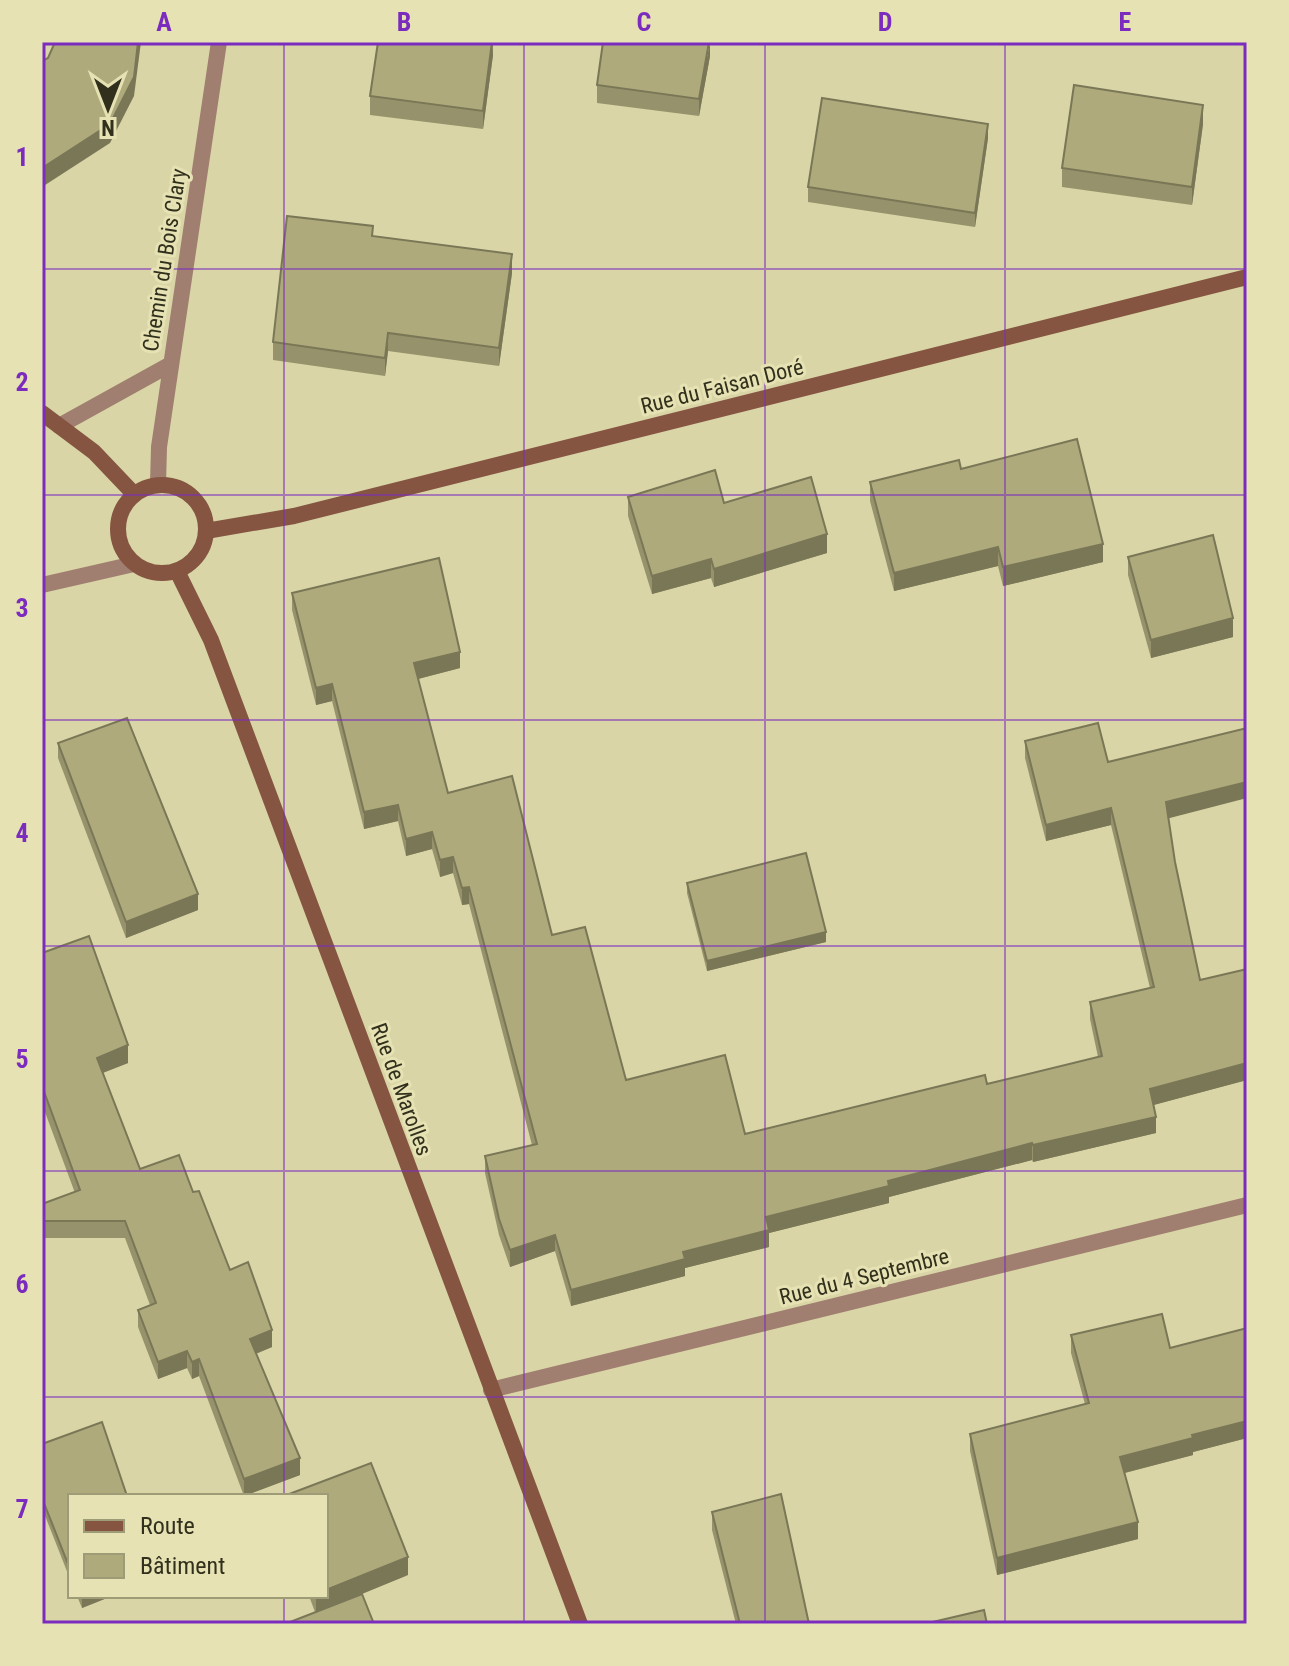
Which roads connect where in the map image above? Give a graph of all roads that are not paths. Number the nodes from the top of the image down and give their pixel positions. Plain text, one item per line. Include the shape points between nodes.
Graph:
1 (219, 42) edge
2 (1247, 277) edge
3 (171, 364) junction
4 (42, 413) edge
5 (59, 426) junction
6 (158, 484) junction
7 (134, 494) junction
8 (206, 531) junction
9 (134, 564) junction
10 (177, 571) junction
11 (42, 585) edge
12 (1247, 1205) edge
13 (491, 1390) junction
14 (580, 1624) edge

1 - 3 street, Chemin du Bois Clary
2 - 8 street, Rue du Faisan Doré via 294,516
3 - 5 street
3 - 6 street, Chemin du Bois Clary
4 - 5 street
5 - 7 street via 94,452
6 - 7 street
6 - 8 street via 182,490 201,506
7 - 9 street via 119,515 119,542
8 - 10 street via 198,555
9 - 10 street via 155,573
9 - 11 street
10 - 13 street, Rue de Marolles via 211,640
12 - 13 street, Rue du 4 Septembre
13 - 14 street, Rue de Marolles

